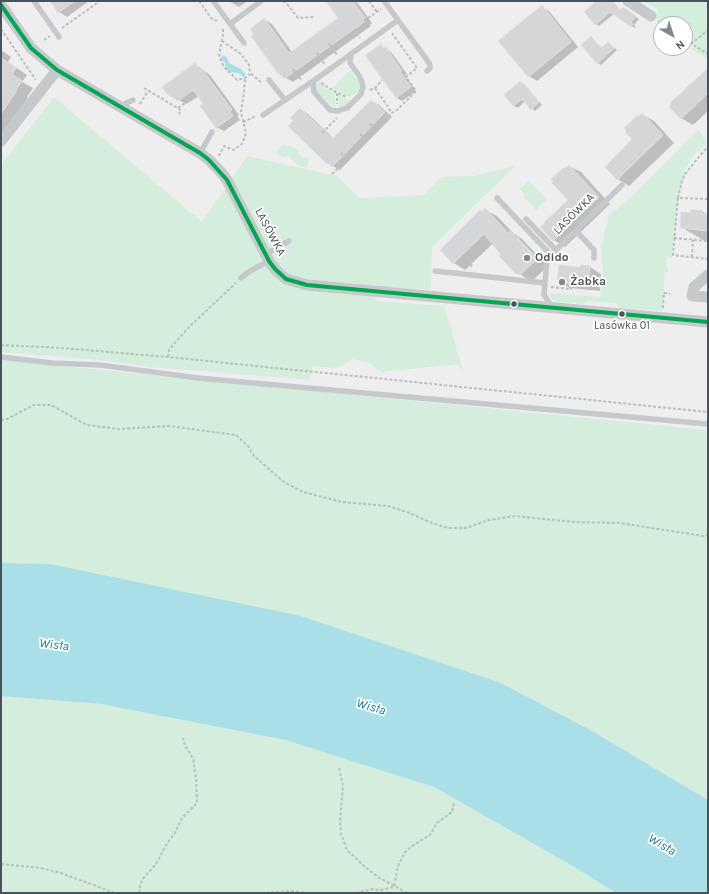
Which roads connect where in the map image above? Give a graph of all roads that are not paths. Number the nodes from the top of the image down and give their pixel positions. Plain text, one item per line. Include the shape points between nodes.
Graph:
1 (34, 1) edge
2 (261, 1) edge
3 (384, 1) edge
4 (628, 1) edge
5 (214, 2) dead end
6 (1, 5) edge
7 (651, 16) dead end
8 (399, 22) junction
9 (230, 24) junction
10 (59, 37) dead end
11 (244, 44) dead end
12 (350, 54) junction
13 (57, 70) junction
14 (427, 71) dead end
15 (269, 80) dead end
16 (313, 81) junction
17 (132, 100) dead end
18 (285, 100) junction
19 (119, 106) junction
20 (263, 115) dead end
21 (212, 132) dead end
22 (1, 141) edge
23 (200, 152) junction
24 (622, 185) dead end
25 (497, 198) dead end
26 (526, 219) dead end
27 (576, 231) junction
28 (289, 241) dead end
29 (556, 250) junction
30 (551, 255) junction
31 (268, 257) junction
32 (594, 258) dead end
33 (435, 271) dead end
34 (708, 275) edge
35 (241, 278) road end
36 (545, 283) junction
37 (708, 297) edge
38 (552, 308) junction
39 (708, 322) edge
40 (1, 357) edge
41 (708, 424) edge

1 - 10 lane
2 - 9 lane
3 - 8 lane
4 - 7 street
5 - 9 lane
6 - 13 street, LASÓWKA via 31,48
8 - 12 lane
8 - 14 lane via 430,65
9 - 11 lane
12 - 16 lane
12 - 16 lane via 350,63 363,86 361,94 347,108 338,112 330,110 314,92
13 - 19 street, LASÓWKA
13 - 22 street
15 - 18 lane
16 - 18 lane
17 - 19 lane
18 - 20 lane
19 - 23 street, LASÓWKA
21 - 23 lane
23 - 31 street, LASÓWKA via 227,180
24 - 27 lane, LASÓWKA
25 - 30 lane
26 - 29 lane
27 - 29 lane, LASÓWKA
27 - 32 lane via 594,250
28 - 31 lane
29 - 30 lane, LASÓWKA
30 - 36 lane, LASÓWKA via 547,259
31 - 35 lane
31 - 38 street, LASÓWKA via 275,269 286,279 307,285
33 - 36 lane
34 - 37 street via 694,287 692,296
36 - 38 lane, LASÓWKA via 544,295
38 - 39 street, LASÓWKA
40 - 41 lane via 100,365 198,378

